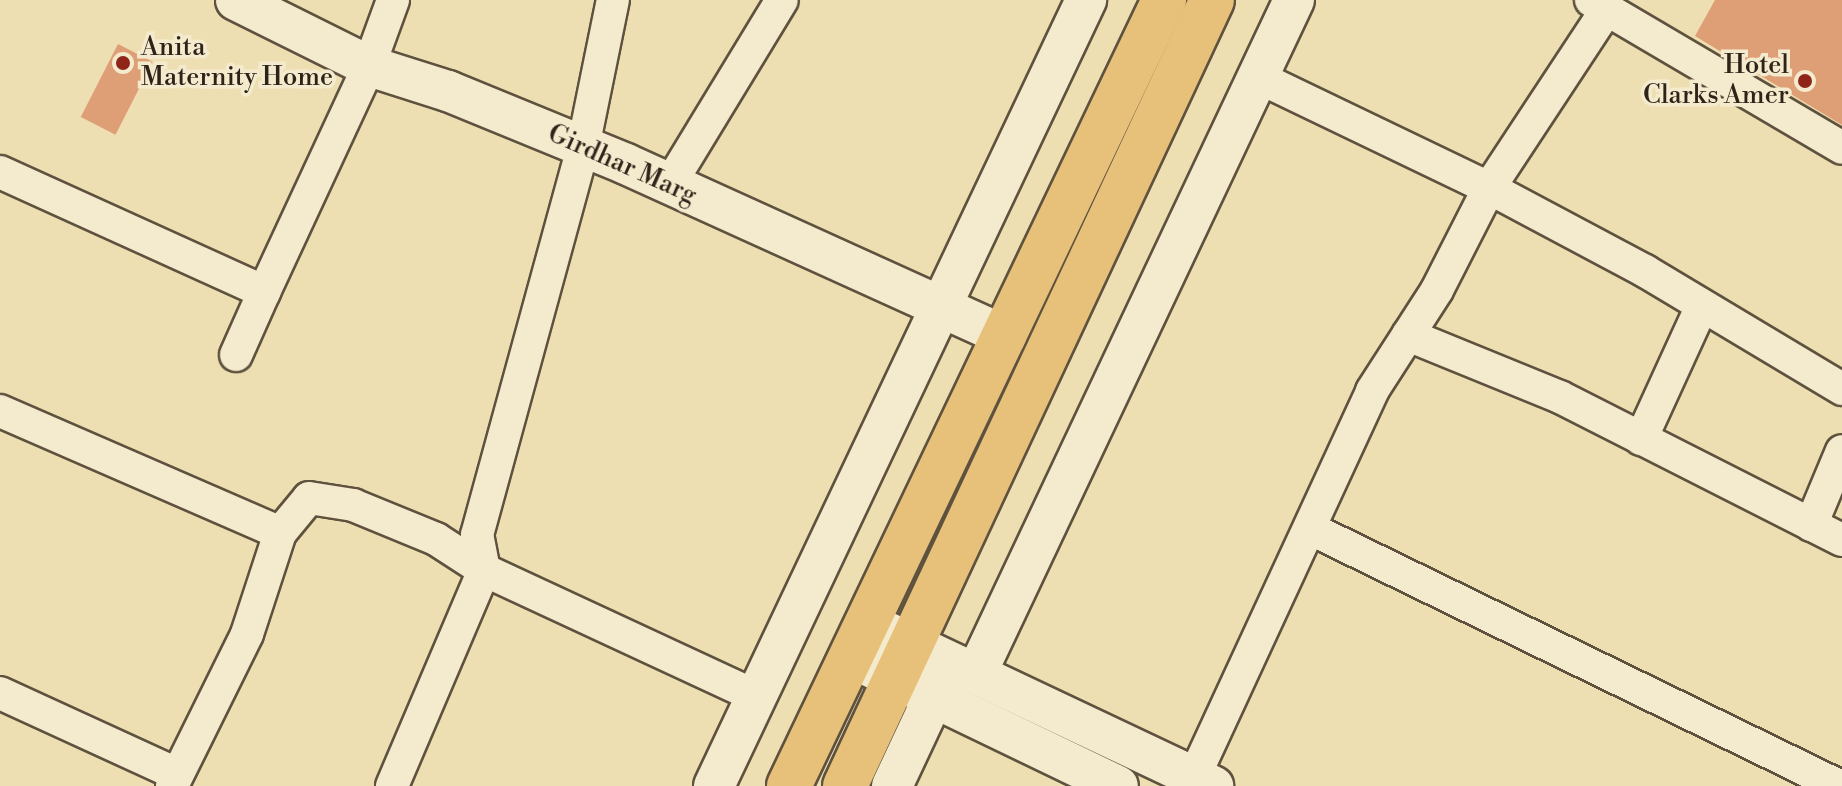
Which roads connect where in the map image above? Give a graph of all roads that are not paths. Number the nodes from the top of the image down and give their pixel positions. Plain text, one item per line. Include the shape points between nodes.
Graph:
1 (236, 0) edge
2 (393, 0) edge
3 (613, 0) edge
4 (782, 0) edge
5 (1086, 0) edge
6 (1164, 0) edge
7 (1212, 0) edge
8 (1294, 0) edge
9 (1599, 4) edge
10 (369, 66) junction
11 (1258, 77) junction
12 (583, 147) junction
13 (1842, 148) edge
14 (0, 172) edge
15 (670, 184) junction
16 (1489, 188) junction
17 (264, 292) junction
18 (1702, 306) junction
19 (942, 308) junction
20 (1408, 335) junction
21 (1006, 336) junction
22 (236, 355) dead end
23 (1842, 389) edge
24 (0, 411) edge
25 (1641, 439) junction
26 (1842, 451) edge
27 (1811, 525) junction
28 (1311, 529) junction
29 (280, 533) junction
30 (1842, 540) edge
31 (484, 570) junction
32 (860, 641) junction
33 (934, 671) junction
34 (0, 693) edge
35 (757, 697) junction
36 (175, 780) edge
37 (1204, 781) edge
38 (392, 786) edge
39 (714, 786) edge
40 (789, 786) edge
41 (845, 786) edge
42 (892, 786) edge
43 (1118, 786) edge
44 (1839, 786) edge

1 - 10 street, Girdhar Marg
2 - 10 street
3 - 12 street
4 - 15 street
5 - 19 street
6 - 21 main road
7 - 33 main road
8 - 11 street
9 - 13 street
9 - 16 street
10 - 12 street, Girdhar Marg via 448,91
10 - 17 street
11 - 16 street
11 - 33 street
12 - 15 street, Girdhar Marg
12 - 31 street via 477,535
14 - 17 street
15 - 19 street, Girdhar Marg
16 - 18 street
16 - 20 street
17 - 22 street
18 - 23 street
18 - 25 street
19 - 21 street, Girdhar Marg
19 - 35 street
20 - 25 street via 1560,397
20 - 28 street via 1372,391
21 - 32 main road
24 - 29 street
25 - 27 street
26 - 27 street
27 - 30 street
28 - 37 street
28 - 44 street
29 - 31 street via 309,498 353,505 436,539
29 - 36 street via 247,634
31 - 35 street
31 - 38 street
32 - 33 street
32 - 40 main road
33 - 37 street
33 - 41 main road
33 - 42 street
33 - 43 street
34 - 36 street
35 - 39 street

